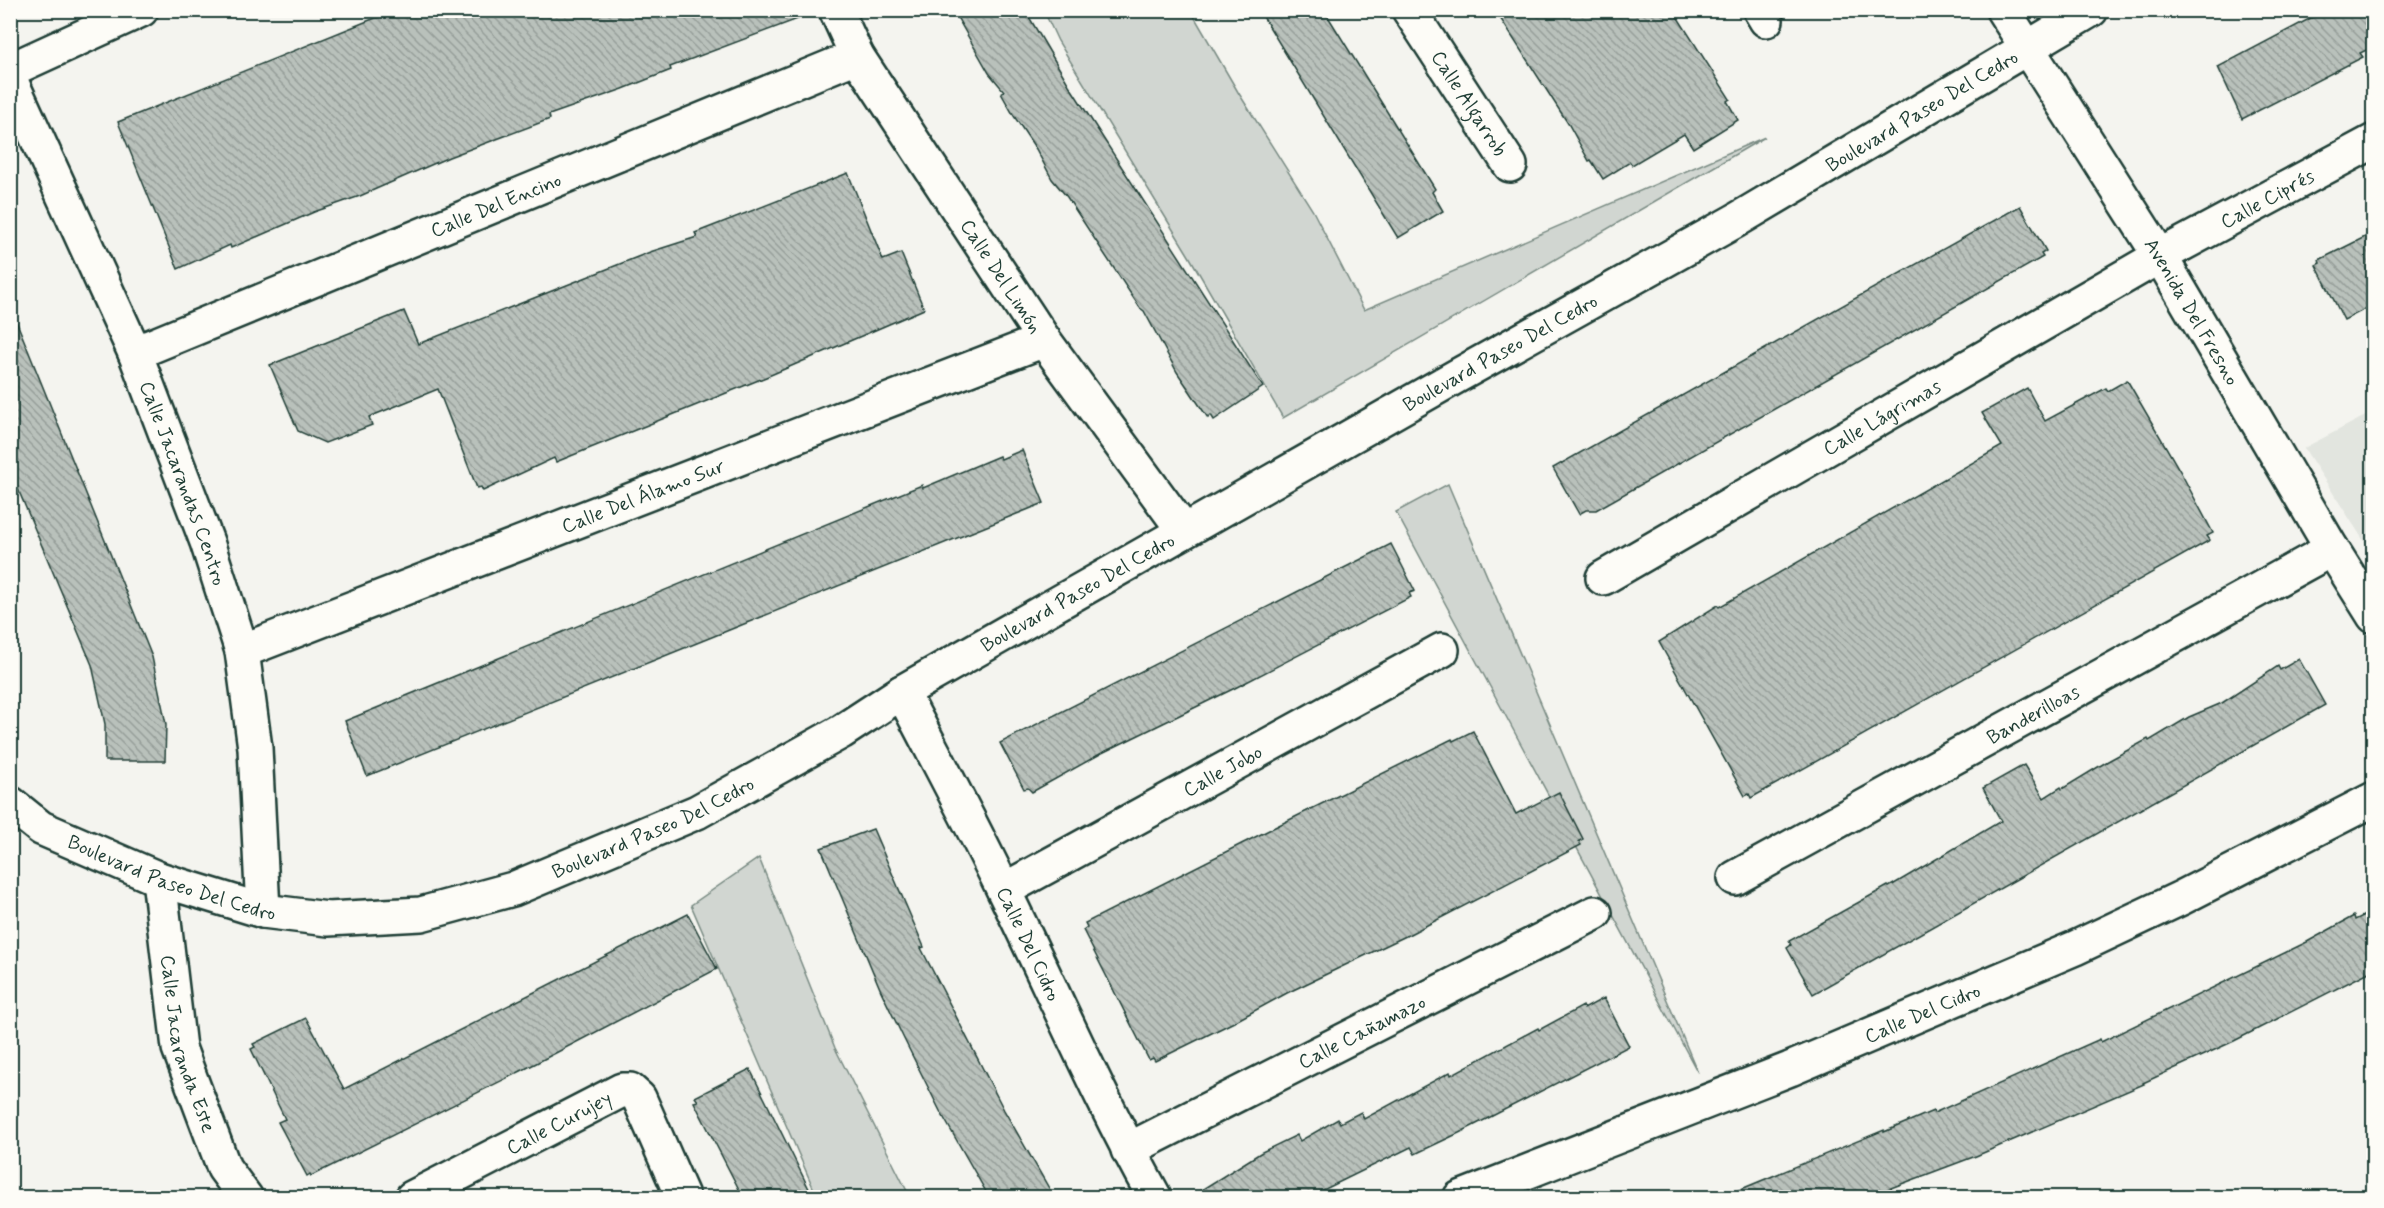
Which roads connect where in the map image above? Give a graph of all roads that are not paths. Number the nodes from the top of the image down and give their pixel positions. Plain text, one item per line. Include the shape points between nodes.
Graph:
1 (141, 10) edge
2 (836, 10) edge
3 (1409, 10) edge
4 (2003, 10) edge
5 (2091, 10) edge
6 (2027, 50) junction
7 (857, 56) junction
8 (10, 70) edge
9 (10, 79) edge
10 (2373, 141) edge
11 (1510, 165) dead end
12 (2160, 256) junction
13 (1044, 340) junction
14 (135, 353) junction
15 (1184, 531) junction
16 (2332, 549) junction
17 (1603, 578) dead end
18 (2373, 615) edge
19 (1442, 650) dead end
20 (242, 651) junction
21 (902, 692) junction
22 (2373, 799) edge
23 (10, 803) edge
24 (1736, 878) dead end
25 (159, 879) junction
26 (1004, 890) junction
27 (263, 911) junction
28 (1595, 913) dead end
29 (1128, 1150) junction
30 (246, 1197) edge
31 (412, 1197) edge
32 (683, 1197) edge
33 (1155, 1197) edge
34 (1460, 1197) edge

1 - 8 street
2 - 7 street, Calle Del Limón
3 - 11 street, Calle Algarrob
4 - 6 street, Avenida Del Fresno
5 - 6 street, Boulevard Paseo Del Cedro
6 - 12 street, Avenida Del Fresno
6 - 15 street, Boulevard Paseo Del Cedro via 1736,221
7 - 13 street, Calle Del Limón
7 - 14 street, Calle Del Encino
9 - 14 street, Calle Jacarandas Centro
10 - 12 street, Calle Ciprés
12 - 16 street, Avenida Del Fresno
12 - 17 street, Calle Lágrimas
13 - 15 street, Calle Del Limón
13 - 20 street, Calle Del Álamo Sur
14 - 20 street, Calle Jacarandas Centro via 207,542
15 - 21 street, Boulevard Paseo Del Cedro
16 - 18 street, Avenida Del Fresno
16 - 24 street, Banderilloas
19 - 26 street, Calle Jobo
20 - 27 street, Calle Jacarandas Centro via 255,748
21 - 26 street, Calle Del Cidro
21 - 27 street, Boulevard Paseo Del Cedro via 841,732 697,812 513,889 421,914 328,919
22 - 34 street, Calle Del Cidro via 2075,948 1790,1069
23 - 25 street, Boulevard Paseo Del Cedro via 41,828
25 - 27 street, Boulevard Paseo Del Cedro
25 - 30 street, Calle Jacaranda Este via 178,1048 224,1168
26 - 29 street, Calle Del Cidro
28 - 29 street, Calle Cañamazo
29 - 33 street, Calle Del Cidro
31 - 32 street, Calle Curujey via 622,1090 630,1090 639,1098

